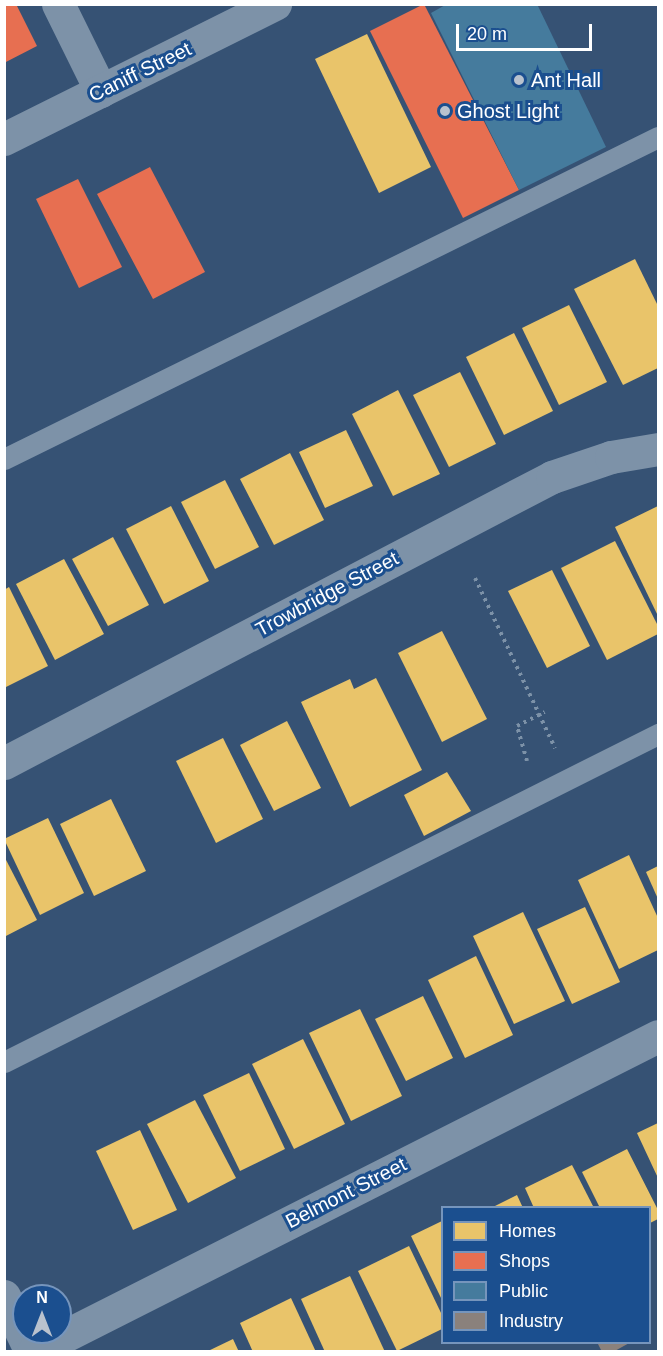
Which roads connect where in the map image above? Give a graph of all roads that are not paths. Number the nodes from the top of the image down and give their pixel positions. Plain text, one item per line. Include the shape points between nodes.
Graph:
1 (58, 4) edge
2 (275, 4) edge
3 (101, 91) junction
4 (658, 137) edge
5 (4, 139) edge
6 (658, 449) edge
7 (4, 459) edge
8 (658, 734) edge
9 (4, 763) edge
10 (658, 1036) edge
11 (4, 1062) edge
12 (4, 1296) edge
13 (32, 1352) edge

1 - 3 street
2 - 3 street, Caniff Street
3 - 5 street, Caniff Street
4 - 7 lane
6 - 9 street, Trowbridge Street via 611,457 552,477
8 - 11 lane
10 - 13 street, Belmont Street
12 - 13 street

